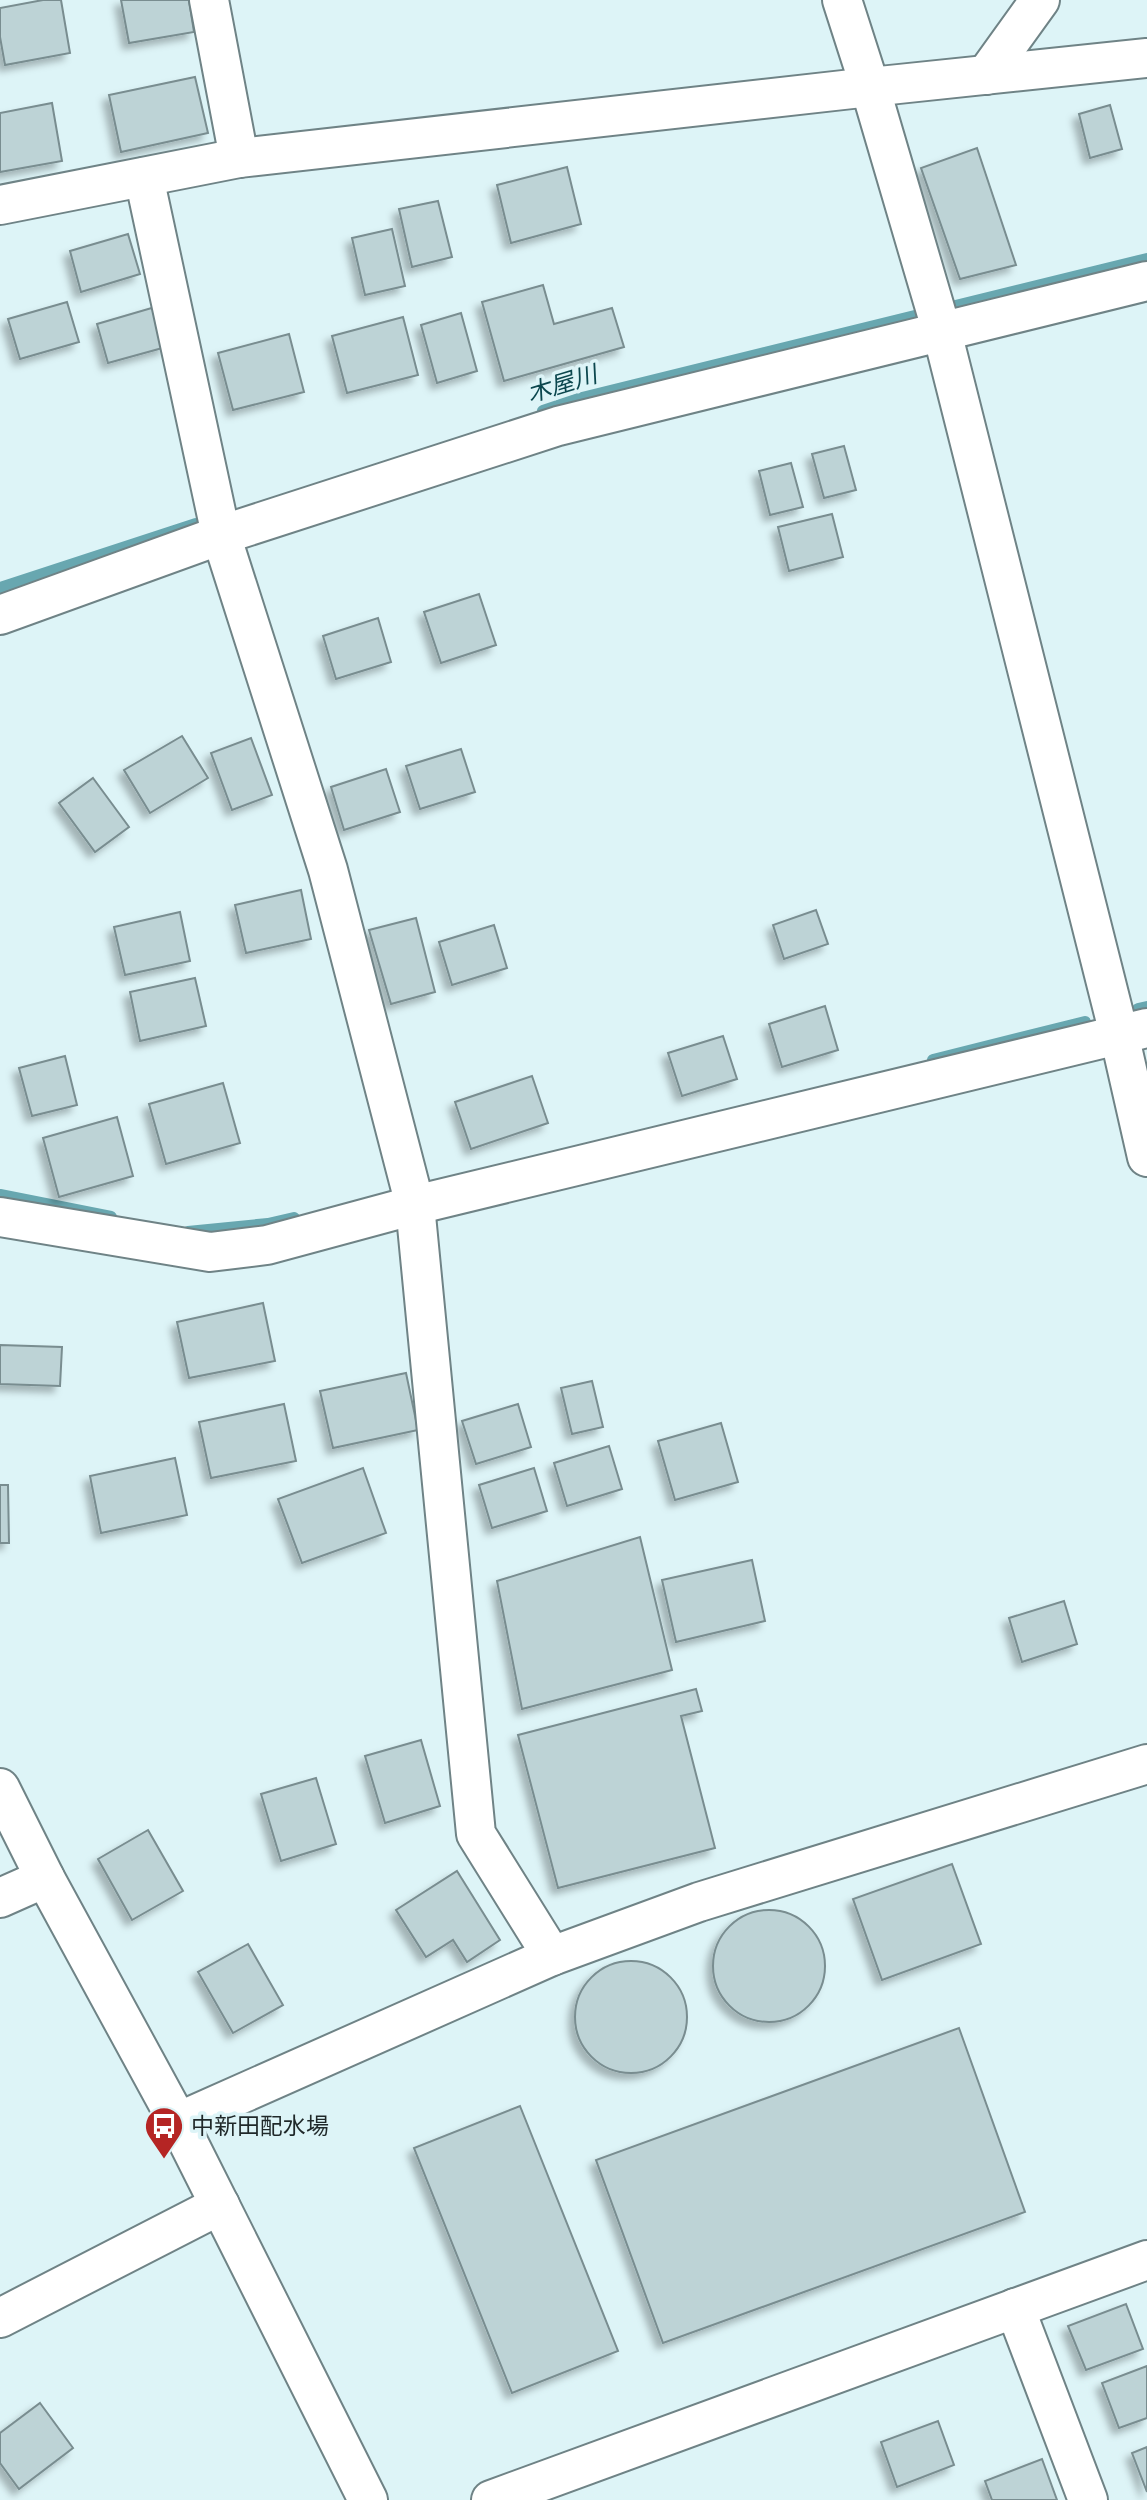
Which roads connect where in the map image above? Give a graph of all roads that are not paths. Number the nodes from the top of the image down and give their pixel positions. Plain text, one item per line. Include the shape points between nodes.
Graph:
1 (209, 0) edge
2 (842, 0) edge
3 (1040, 0) edge
4 (1147, 58) edge
5 (986, 75) junction
6 (870, 87) junction
7 (239, 158) junction
8 (144, 177) junction
9 (0, 205) edge
10 (1147, 281) edge
11 (938, 318) junction
12 (218, 522) junction
13 (0, 615) edge
14 (1133, 1031) edge
15 (1147, 1157) edge
16 (415, 1205) junction
17 (0, 1217) edge
18 (1147, 1764) edge
19 (0, 1788) edge
20 (45, 1878) junction
21 (0, 1898) edge
22 (552, 1956) junction
23 (178, 2122) junction
24 (220, 2205) junction
25 (1147, 2260) edge
26 (1015, 2308) junction
27 (0, 2318) edge
28 (368, 2500) edge
29 (491, 2500) edge
30 (1088, 2500) edge

1 - 7 street
2 - 6 street
3 - 5 street
4 - 5 street
5 - 6 street
6 - 7 street
6 - 11 street
7 - 8 street
8 - 9 street
8 - 12 street
10 - 11 street
11 - 12 street
11 - 14 street
12 - 13 street
12 - 16 street via 328,870
14 - 15 street
14 - 16 street
16 - 17 street via 267,1245 210,1252
16 - 22 street via 476,1834
18 - 22 street via 699,1902
19 - 20 street
20 - 21 street
20 - 23 street
22 - 23 street
23 - 24 street
24 - 27 street
24 - 28 street
25 - 26 street
26 - 29 street
26 - 30 street

